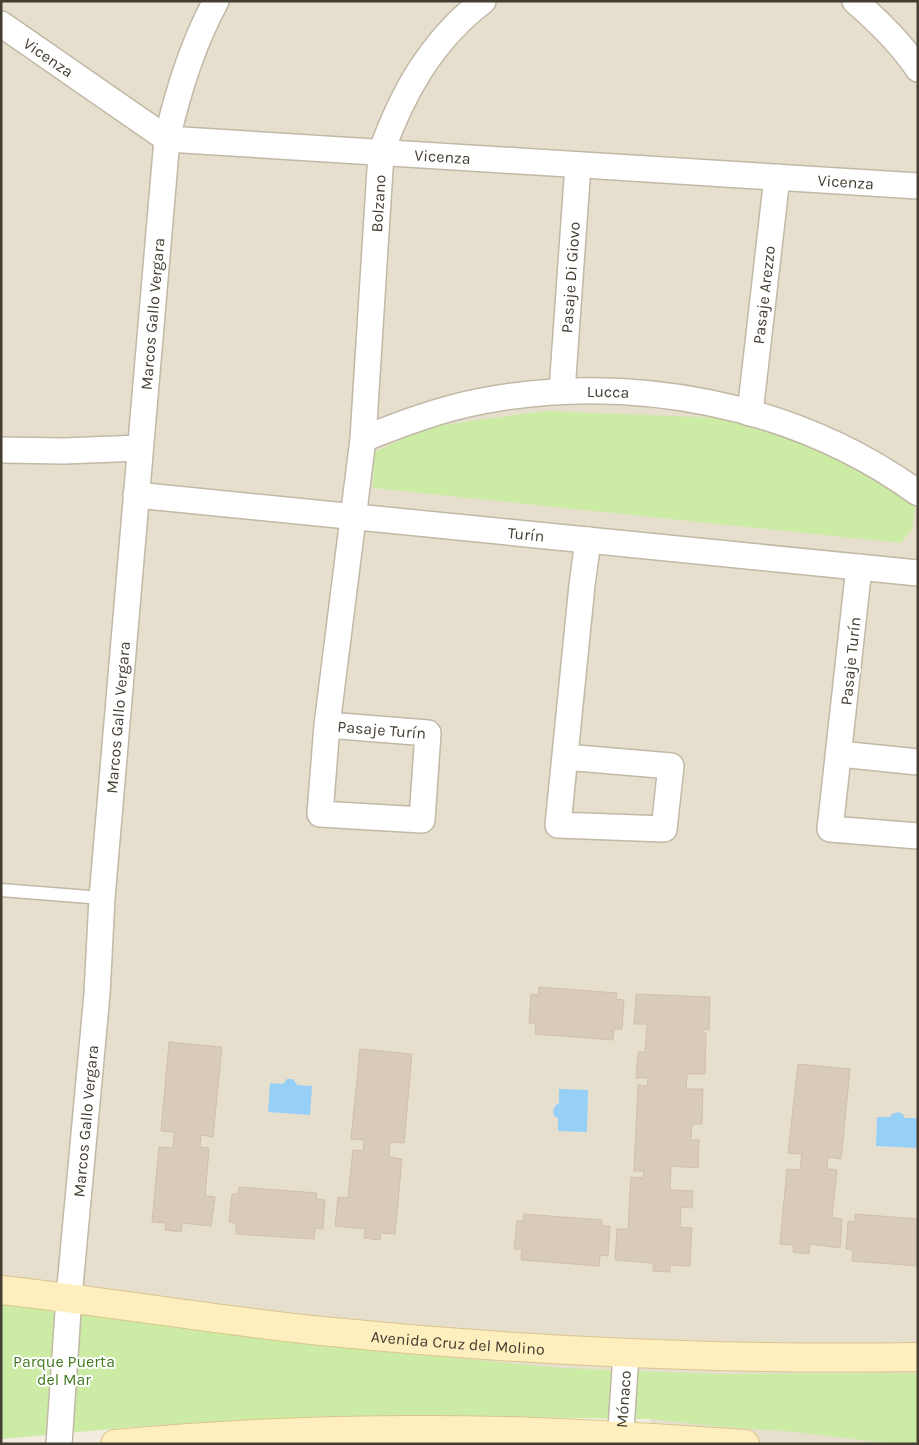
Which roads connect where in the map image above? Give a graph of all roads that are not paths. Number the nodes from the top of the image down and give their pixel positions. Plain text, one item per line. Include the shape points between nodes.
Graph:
1 (216, 1) edge
2 (483, 1) edge
3 (855, 1) edge
4 (1, 24) edge
5 (918, 69) edge
6 (167, 139) junction
7 (381, 153) junction
8 (578, 165) junction
9 (777, 177) junction
10 (918, 186) edge
11 (562, 391) junction
12 (750, 413) junction
13 (363, 439) junction
14 (140, 448) junction
15 (1, 450) edge
16 (918, 493) edge
17 (136, 495) junction
18 (352, 516) junction
19 (588, 540) junction
20 (859, 567) junction
21 (918, 573) edge
22 (327, 725) junction
23 (840, 754) junction
24 (566, 757) junction
25 (918, 762) edge
26 (918, 836) edge
27 (1, 890) edge
28 (102, 898) junction
29 (1, 1290) edge
30 (69, 1297) junction
31 (626, 1354) junction
32 (918, 1357) edge
33 (621, 1440) edge
34 (59, 1444) edge
35 (115, 1444) edge
36 (745, 1444) edge

1 - 6 street, Marcos Gallo Vergara via 190,57
2 - 7 street, Bolzano via 449,32 427,59 392,120
3 - 5 street via 895,39
4 - 6 street, Vicenza
6 - 7 street, Vicenza
6 - 14 street, Marcos Gallo Vergara
7 - 8 street, Vicenza
7 - 13 street, Bolzano
8 - 9 street, Vicenza
8 - 11 street, Pasaje Di Giovo
9 - 10 street, Vicenza
9 - 12 street, Pasaje Arezzo
11 - 12 street, Lucca via 600,390 676,396
11 - 13 street, Lucca via 448,409
12 - 16 street, Lucca via 792,426 832,444
13 - 18 street
14 - 15 street
14 - 17 street, Marcos Gallo Vergara
17 - 18 street, Turín
17 - 28 street, Marcos Gallo Vergara
18 - 19 street, Turín
18 - 22 street, Pasaje Turín
19 - 20 street, Turín
19 - 24 street
20 - 21 street, Turín
20 - 23 street, Pasaje Turín
22 - 22 street, Pasaje Turín via 320,814 422,820 428,733
23 - 25 street
23 - 26 street, Pasaje Turín via 830,828
24 - 24 street via 558,825 664,829 671,766
27 - 28 lane
28 - 30 street, Marcos Gallo Vergara
29 - 30 street, Avenida Cruz del Molino
30 - 31 street, Avenida Cruz del Molino via 320,1331 446,1343
30 - 34 street, Marcos Gallo Vergara
31 - 32 street, Avenida Cruz del Molino
31 - 33 street, Mónaco
33 - 35 street via 503,1431 363,1431
33 - 36 street

